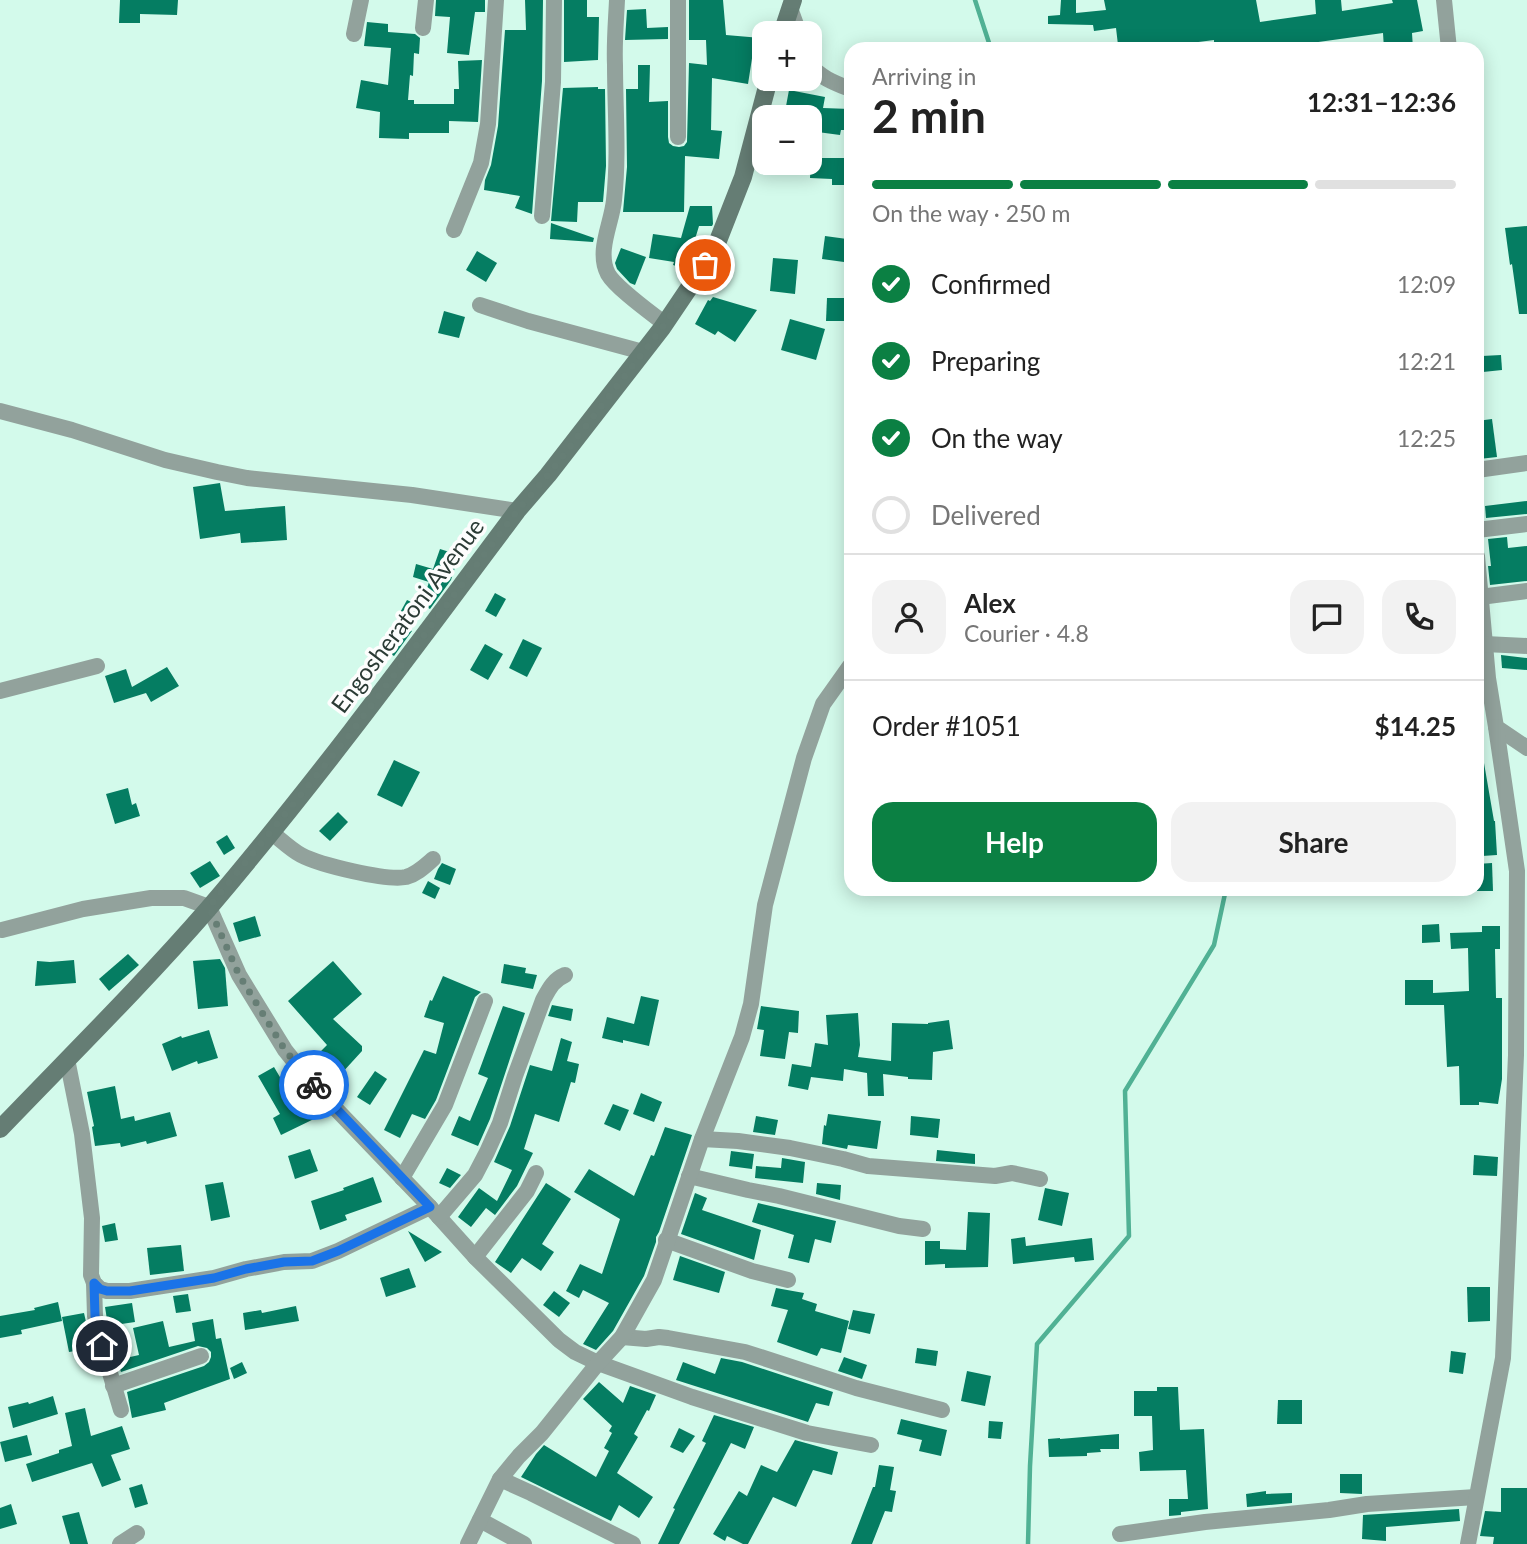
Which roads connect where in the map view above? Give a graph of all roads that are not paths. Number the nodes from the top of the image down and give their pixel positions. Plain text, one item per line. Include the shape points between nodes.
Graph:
1 (361, 0) edge
2 (426, 0) edge
3 (496, 0) edge
4 (554, 0) edge
5 (617, 0) edge
6 (678, 0) edge
7 (1444, 0) edge
8 (792, 4) edge
9 (786, 21) edge
10 (423, 28) dead end
11 (354, 34) dead end
12 (1448, 42) edge
13 (822, 77) edge
14 (844, 87) edge
15 (766, 91) edge
16 (678, 137) dead end
17 (542, 216) dead end
18 (454, 230) dead end
19 (480, 305) dead end
20 (665, 324) junction
21 (643, 352) junction
22 (0, 411) edge
23 (1527, 463) edge
24 (1484, 469) edge
25 (517, 511) junction
26 (1527, 524) edge
27 (1484, 529) edge
28 (1527, 591) edge
29 (1484, 596) edge
30 (1484, 635) edge
31 (1485, 644) junction
32 (1527, 646) edge
33 (97, 666) dead end
34 (844, 674) edge
35 (0, 691) edge
36 (1496, 727) junction
37 (1527, 748) edge
38 (271, 832) junction
39 (433, 859) dead end
40 (209, 907) junction
41 (2, 930) dead end
42 (565, 975) dead end
43 (485, 1001) dead end
44 (67, 1059) junction
45 (0, 1129) edge
46 (702, 1139) junction
47 (536, 1173) dead end
48 (689, 1176) junction
49 (402, 1178) junction
50 (1040, 1179) dead end
51 (435, 1212) junction
52 (923, 1229) dead end
53 (666, 1240) junction
54 (475, 1257) junction
55 (788, 1280) dead end
56 (94, 1283) junction
57 (622, 1336) junction
58 (201, 1356) dead end
59 (597, 1363) junction
60 (113, 1385) junction
61 (121, 1410) dead end
62 (942, 1410) dead end
63 (871, 1445) dead end
64 (500, 1479) junction
65 (1476, 1497) junction
66 (480, 1520) junction
67 (137, 1533) dead end
68 (1120, 1534) dead end
69 (120, 1544) edge
70 (468, 1544) edge
71 (524, 1544) edge
72 (633, 1544) edge
73 (1468, 1544) edge

1 - 11 street
2 - 10 street
3 - 18 street via 481,163
4 - 17 street via 553,82
5 - 20 street via 617,164 605,257 608,273 617,285
6 - 16 street
7 - 12 street
8 - 9 street
13 - 14 street
15 - 20 street, Engosheratoni Avenue via 743,177 714,251
19 - 21 street
20 - 21 street, Engosheratoni Avenue
21 - 25 street, Engosheratoni Avenue
22 - 25 street via 164,460 247,478
23 - 24 street
25 - 38 street, Engosheratoni Avenue
26 - 27 street
28 - 29 street
30 - 31 street
31 - 32 street
31 - 36 street
33 - 35 street
34 - 46 street via 823,704 804,758 765,905 751,1004
36 - 37 street
36 - 65 street via 1517,871 1516,1055 1503,1358
38 - 39 street via 300,855 367,874 407,876
38 - 40 street, Engosheratoni Avenue
40 - 41 street via 184,898 151,898 83,909
40 - 44 street, Engosheratoni Avenue
40 - 49 street via 239,975 285,1050
42 - 51 street via 549,988 500,1123 475,1175
43 - 49 street via 445,1105
44 - 45 street, Engosheratoni Avenue
44 - 56 street via 82,1134
46 - 48 street
46 - 50 street via 790,1148 868,1167 995,1176 1012,1173
47 - 54 street
48 - 52 street
48 - 53 street
49 - 51 street
51 - 54 street
51 - 56 street via 312,1261 284,1262 130,1291 107,1291
53 - 55 street
53 - 57 street via 653,1280
54 - 59 street via 559,1340
56 - 60 street via 95,1316
57 - 59 street
57 - 62 street via 668,1338 745,1352
58 - 60 street
59 - 63 street via 795,1429
59 - 64 street
60 - 61 street
64 - 66 street
64 - 72 street
65 - 68 street via 1367,1504
65 - 73 street
66 - 70 street
66 - 71 street
67 - 69 street

